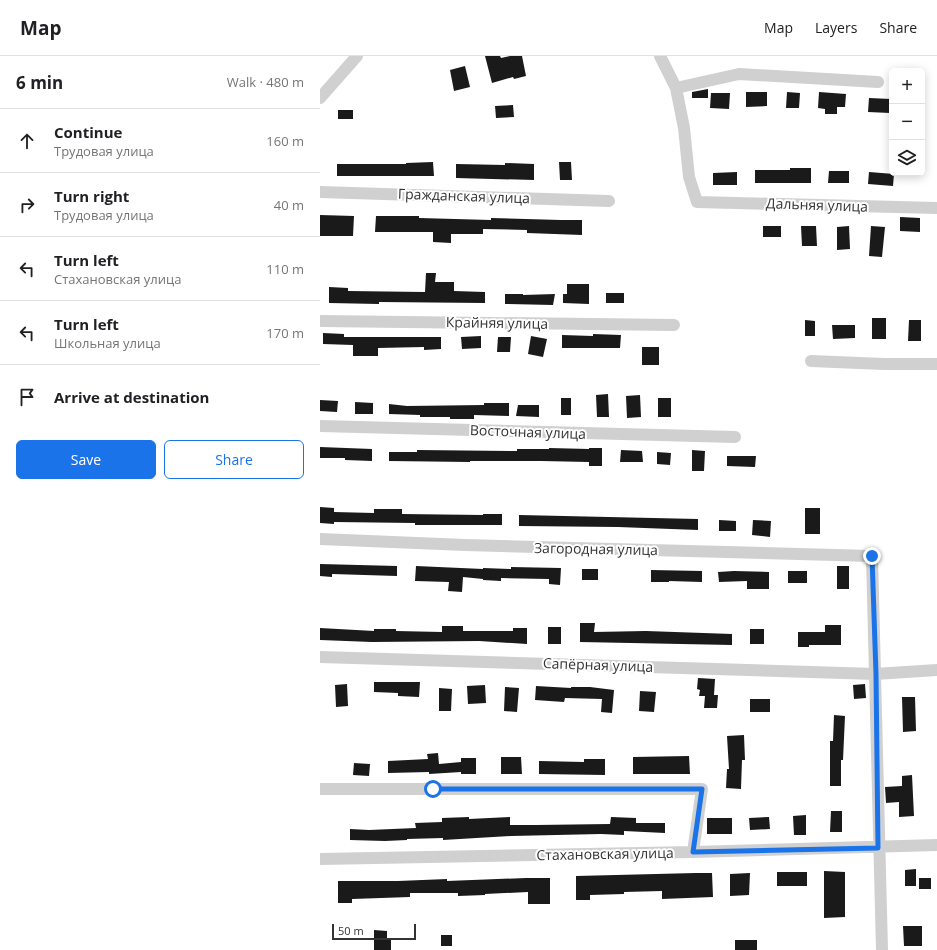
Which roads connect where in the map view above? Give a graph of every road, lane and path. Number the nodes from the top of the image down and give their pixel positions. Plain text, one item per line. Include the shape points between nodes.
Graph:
1 (357, 56) edge
2 (660, 56) edge
3 (878, 82) dead end
4 (676, 88) junction
5 (320, 98) edge
6 (320, 192) edge
7 (609, 201) dead end
8 (937, 208) edge
9 (320, 321) edge
10 (674, 325) dead end
11 (811, 361) dead end
12 (937, 364) edge
13 (320, 426) edge
14 (735, 437) dead end
15 (320, 538) edge
16 (320, 657) edge
17 (937, 670) edge
18 (876, 674) junction
19 (320, 789) edge
20 (937, 845) edge
21 (878, 848) junction
22 (693, 852) junction
23 (320, 859) edge
24 (882, 950) edge

1 - 5 street
2 - 4 street
3 - 4 street via 739,74
4 - 8 street, Дальняя улица via 684,128 689,177 697,202
6 - 7 street, Гражданская улица
9 - 10 street, Крайняя улица
11 - 12 street
13 - 14 street, Восточная улица
15 - 18 street, Загородная улица via 465,546 872,556
16 - 18 street, Сапёрная улица
17 - 18 street
18 - 21 street
19 - 22 street via 702,789
20 - 21 street, Стахановская улица
21 - 22 street, Стахановская улица
21 - 24 street
22 - 23 street, Стахановская улица

